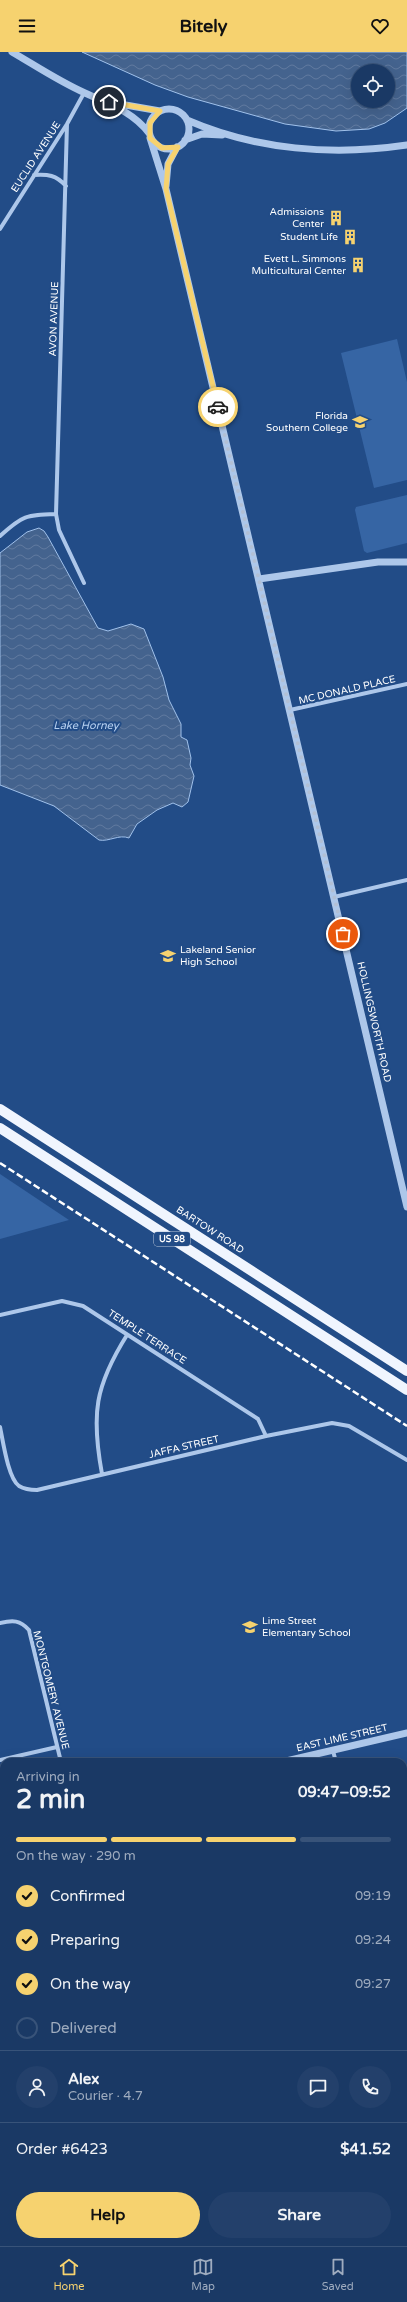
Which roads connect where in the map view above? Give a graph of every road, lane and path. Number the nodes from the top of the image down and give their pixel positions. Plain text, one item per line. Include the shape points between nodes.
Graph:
1 (12, 52) edge
2 (84, 93) junction
3 (109, 102) junction
4 (160, 111) junction
5 (187, 120) junction
6 (67, 124) junction
7 (150, 136) junction
8 (229, 136) junction
9 (185, 140) junction
10 (407, 145) edge
11 (178, 147) junction
12 (34, 175) junction
13 (66, 186) junction
14 (166, 189) junction
15 (0, 229) edge
16 (56, 514) junction
17 (0, 536) edge
18 (407, 562) edge
19 (259, 579) junction
20 (84, 582) dead end
21 (407, 684) edge
22 (290, 710) junction
23 (407, 880) edge
24 (334, 897) junction
25 (0, 1109) edge
26 (0, 1128) edge
27 (405, 1185) edge
28 (407, 1207) edge
29 (0, 1315) edge
30 (127, 1335) junction
31 (402, 1365) edge
32 (407, 1371) edge
33 (407, 1390) edge
34 (0, 1427) edge
35 (266, 1436) junction
36 (407, 1460) edge
37 (102, 1474) junction
38 (0, 1623) edge
39 (407, 1733) edge
40 (57, 1747) junction
41 (333, 1751) junction
42 (9, 1758) edge
43 (60, 1758) edge
44 (304, 1758) edge
45 (335, 1758) edge

1 - 2 street
2 - 3 street
2 - 6 street, EUCLID AVENUE
3 - 4 street
3 - 7 street via 142,124
4 - 5 street via 175,110
4 - 7 street via 152,118
5 - 8 street
5 - 9 street via 189,130
6 - 12 street, EUCLID AVENUE
6 - 13 street, AVON AVENUE
7 - 11 street via 162,148
7 - 14 street, HOLLINGSWORTH ROAD
8 - 9 street via 202,134
8 - 10 street via 293,148 330,150
9 - 11 street
11 - 14 street, HOLLINGSWORTH ROAD via 168,164
12 - 13 street via 47,174 59,178
12 - 15 street, EUCLID AVENUE
13 - 16 street, AVON AVENUE
14 - 19 street, HOLLINGSWORTH ROAD
16 - 17 street via 27,515
16 - 20 street, AVON AVENUE via 59,530
18 - 19 street via 378,562
19 - 22 street, HOLLINGSWORTH ROAD
21 - 22 street, MC DONALD PLACE
22 - 24 street, HOLLINGSWORTH ROAD
23 - 24 street
24 - 27 street, HOLLINGSWORTH ROAD
25 - 31 main road, BARTOW ROAD / US 98
26 - 33 main road, US 98
27 - 28 street, HOLLINGSWORTH ROAD
29 - 30 street, TEMPLE TERRACE via 51,1302 69,1301 83,1306
30 - 35 street, TEMPLE TERRACE via 258,1420
30 - 37 street via 111,1361 98,1399 96,1435
31 - 32 main road, BARTOW ROAD / US 98
34 - 37 street, JAFFA STREET via 13,1479 19,1486 37,1490
35 - 36 street, JAFFA STREET via 332,1423 349,1426
35 - 37 street, JAFFA STREET
38 - 40 street, MONTGOMERY AVENUE via 16,1620 23,1624 30,1634
39 - 41 street, EAST LIME STREET
40 - 42 street
40 - 43 street, MONTGOMERY AVENUE
41 - 44 street, EAST LIME STREET
41 - 45 street

